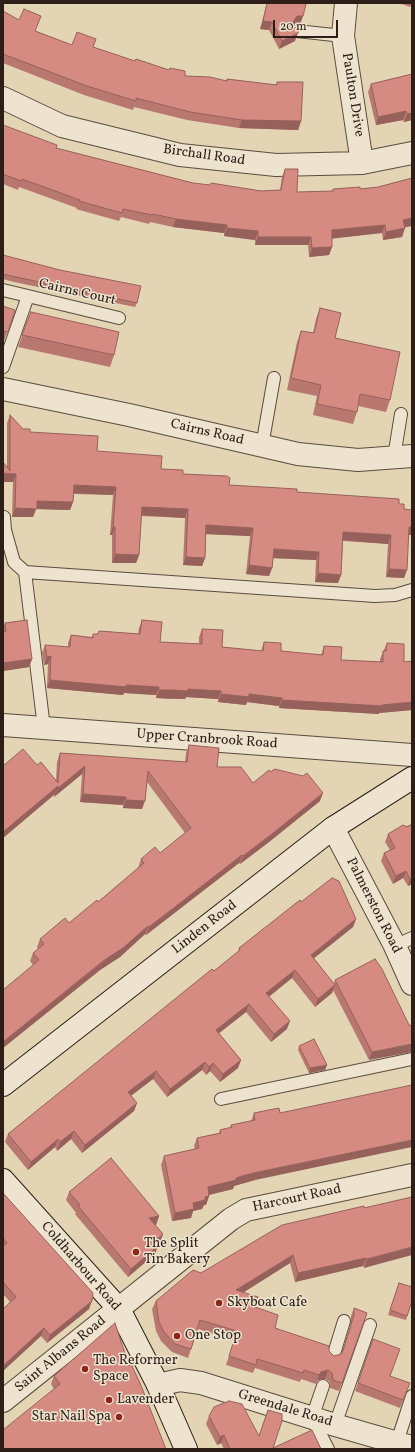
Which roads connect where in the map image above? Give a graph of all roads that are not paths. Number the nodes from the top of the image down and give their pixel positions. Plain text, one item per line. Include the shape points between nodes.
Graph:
1 (346, 3) edge
2 (297, 31) edge
3 (343, 36) junction
4 (3, 98) edge
5 (412, 153) edge
6 (362, 163) junction
7 (3, 290) edge
8 (28, 296) junction
9 (119, 318) dead end
10 (3, 367) edge
11 (274, 378) dead end
12 (3, 389) edge
13 (401, 414) dead end
14 (262, 446) junction
15 (403, 457) edge
16 (4, 517) dead end
17 (4, 531) edge
18 (25, 572) junction
19 (412, 590) edge
20 (3, 725) edge
21 (44, 728) junction
22 (412, 754) edge
23 (412, 778) edge
24 (333, 828) junction
25 (404, 942) edge
26 (412, 984) edge
27 (412, 1059) edge
28 (3, 1085) edge
29 (221, 1099) dead end
30 (412, 1175) edge
31 (3, 1180) edge
32 (119, 1309) junction
33 (344, 1321) dead end
34 (370, 1324) dead end
35 (332, 1357) edge
36 (158, 1385) junction
37 (323, 1386) dead end
38 (412, 1396) edge
39 (3, 1401) edge
40 (312, 1418) junction
41 (335, 1425) junction
42 (405, 1445) edge
43 (186, 1449) edge
44 (328, 1449) edge

1 - 3 street, Paulton Drive
2 - 3 lane
3 - 6 street, Paulton Drive
4 - 6 street, Birchall Road via 62,126 180,155 276,165
5 - 6 street, Birchall Road
7 - 8 lane, Cairns Court
8 - 9 lane, Cairns Court
8 - 10 lane, Cairns Court
11 - 14 lane
12 - 14 street, Cairns Road
13 - 15 lane
14 - 15 street, Cairns Road via 298,454 358,460
16 - 17 lane
17 - 18 lane via 14,562
18 - 19 lane via 375,596 395,595
18 - 21 lane
20 - 21 street, Upper Cranbrook Road
21 - 22 street, Upper Cranbrook Road
23 - 24 street, Linden Road
24 - 25 street, Palmerston Road
24 - 28 street, Linden Road
25 - 26 street, Palmerston Road
27 - 29 lane
30 - 32 street, Harcourt Road via 246,1210 231,1219
31 - 32 street, Coldharbour Road
32 - 36 street, Coldharbour Road
32 - 39 street, Saint Albans Road
33 - 35 lane
34 - 41 lane
36 - 40 street, Greendale Road via 180,1380 201,1383
36 - 43 street, Coldharbour Road
37 - 40 lane
38 - 42 lane
40 - 41 street, Greendale Road
40 - 44 lane
41 - 42 street, Greendale Road

